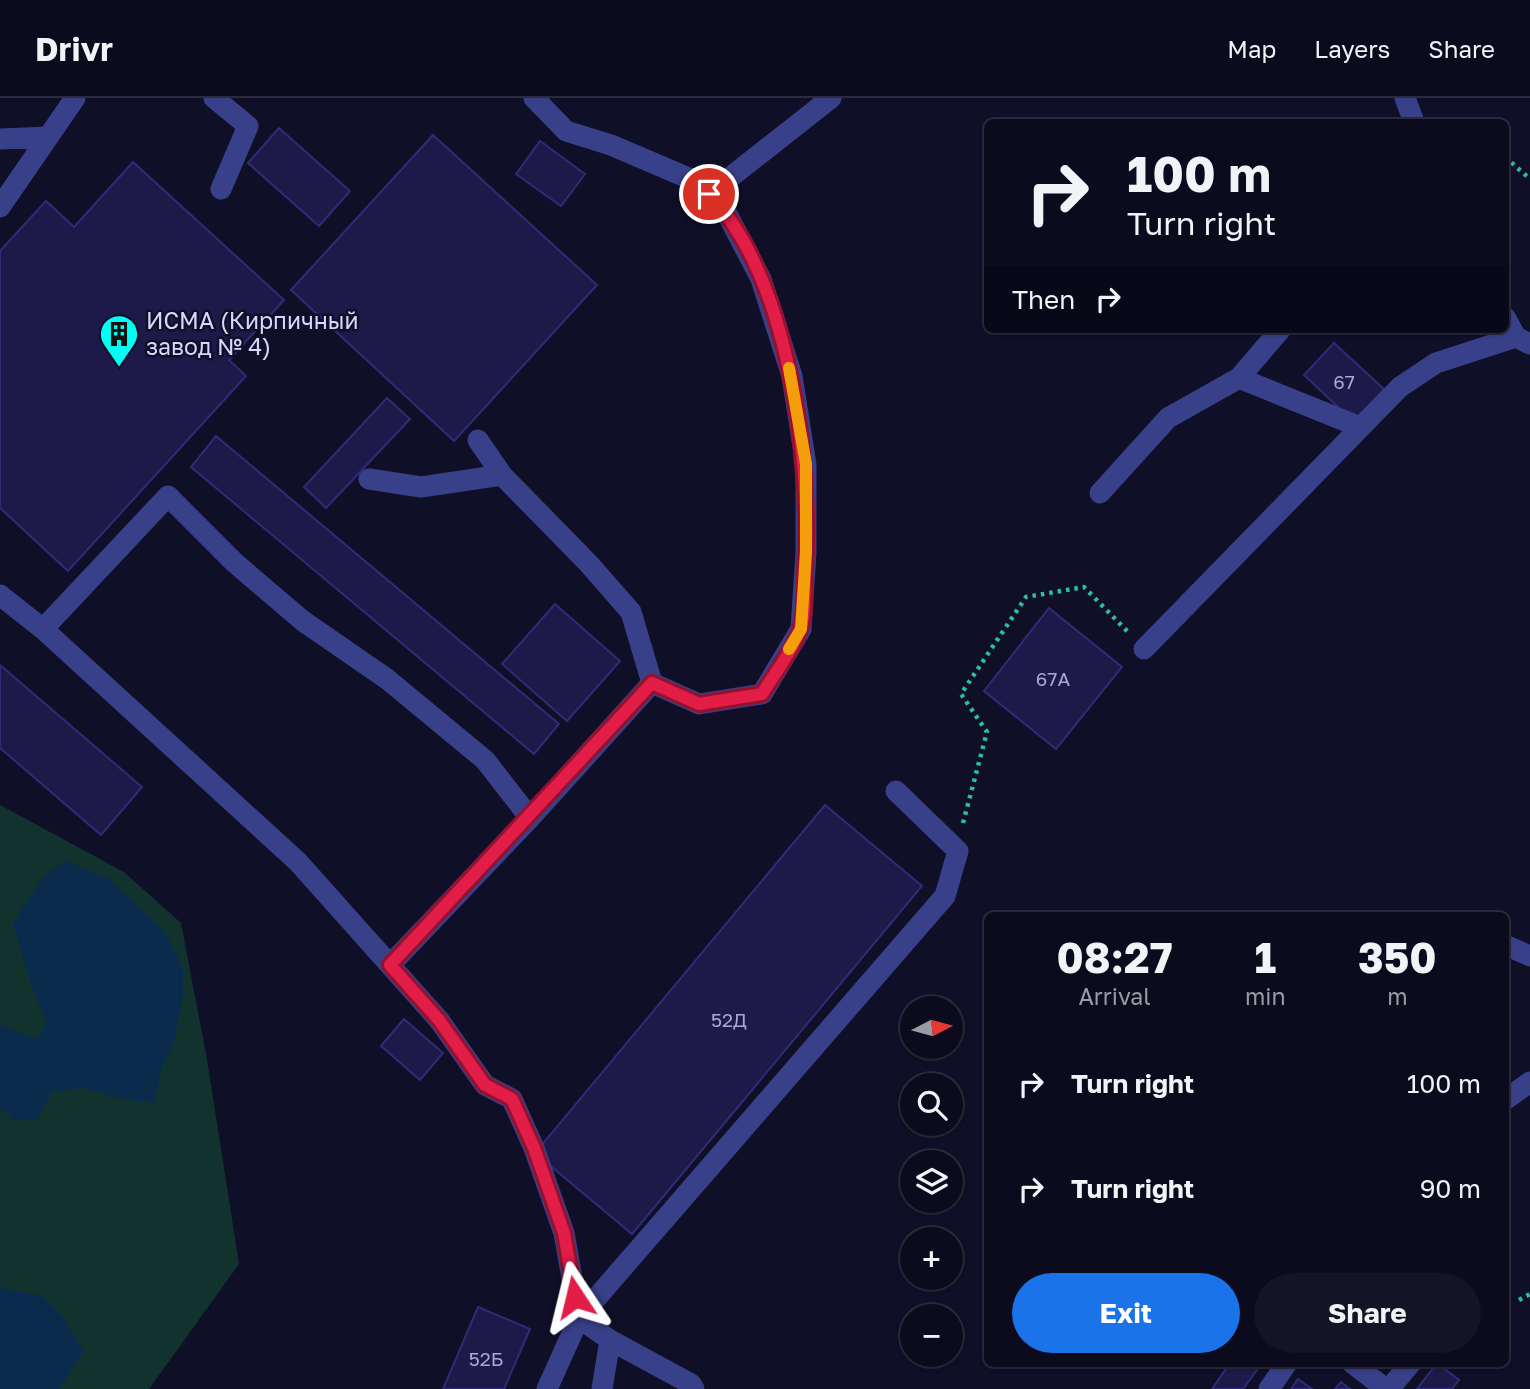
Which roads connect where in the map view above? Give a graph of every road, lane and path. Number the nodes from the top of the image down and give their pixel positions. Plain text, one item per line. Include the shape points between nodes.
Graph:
1 (75, 98) edge
2 (214, 98) edge
3 (534, 98) edge
4 (831, 98) edge
5 (1405, 98) edge
6 (1413, 119) edge
7 (47, 137) junction
8 (0, 139) edge
9 (1509, 161) edge
10 (1530, 179) edge
11 (221, 189) dead end
12 (709, 194) junction
13 (0, 207) edge
14 (1509, 322) edge
15 (1277, 333) edge
16 (1523, 341) edge
17 (1239, 378) junction
18 (1360, 426) junction
19 (478, 440) dead end
20 (502, 475) junction
21 (369, 479) dead end
22 (1100, 493) dead end
23 (0, 595) edge
24 (43, 629) junction
25 (1144, 649) joint
26 (652, 683) junction
27 (896, 792) dead end
28 (530, 818) junction
29 (958, 851) junction
30 (1509, 946) edge
31 (1530, 954) edge
32 (390, 965) junction
33 (1529, 1085) edge
34 (1509, 1098) edge
35 (1530, 1294) edge
36 (1519, 1300) dead end
37 (579, 1318) junction
38 (610, 1340) junction
39 (1284, 1367) edge
40 (1357, 1367) edge
41 (1407, 1367) edge
42 (547, 1389) edge
43 (602, 1389) edge
44 (694, 1389) edge
45 (1269, 1389) edge
46 (1387, 1389) edge

1 - 7 street
2 - 11 street via 248,125
3 - 12 street via 566,131 700,183
4 - 12 street
5 - 6 street
7 - 8 street
7 - 13 street
9 - 10 path
12 - 26 street via 726,212 761,279 792,376 806,464 801,629 762,694 699,704
14 - 16 street
15 - 17 street
16 - 18 street via 1436,363 1400,387
17 - 18 street
17 - 22 street via 1168,418
18 - 25 street
19 - 20 street
20 - 21 street via 421,487
20 - 26 street via 631,612
23 - 24 street
24 - 28 street via 168,496 235,563 303,621 387,679 485,760
24 - 32 street via 298,862
25 - 29 path via 1084,587 1026,597 961,694 987,732
26 - 28 street
27 - 29 street
28 - 32 street
29 - 37 street via 945,896
30 - 31 street
32 - 37 street via 439,1020 485,1085 512,1099 564,1233
33 - 34 street
35 - 36 path
37 - 38 street
37 - 42 street
38 - 43 street
38 - 44 street
39 - 45 street
40 - 46 street
41 - 46 street

